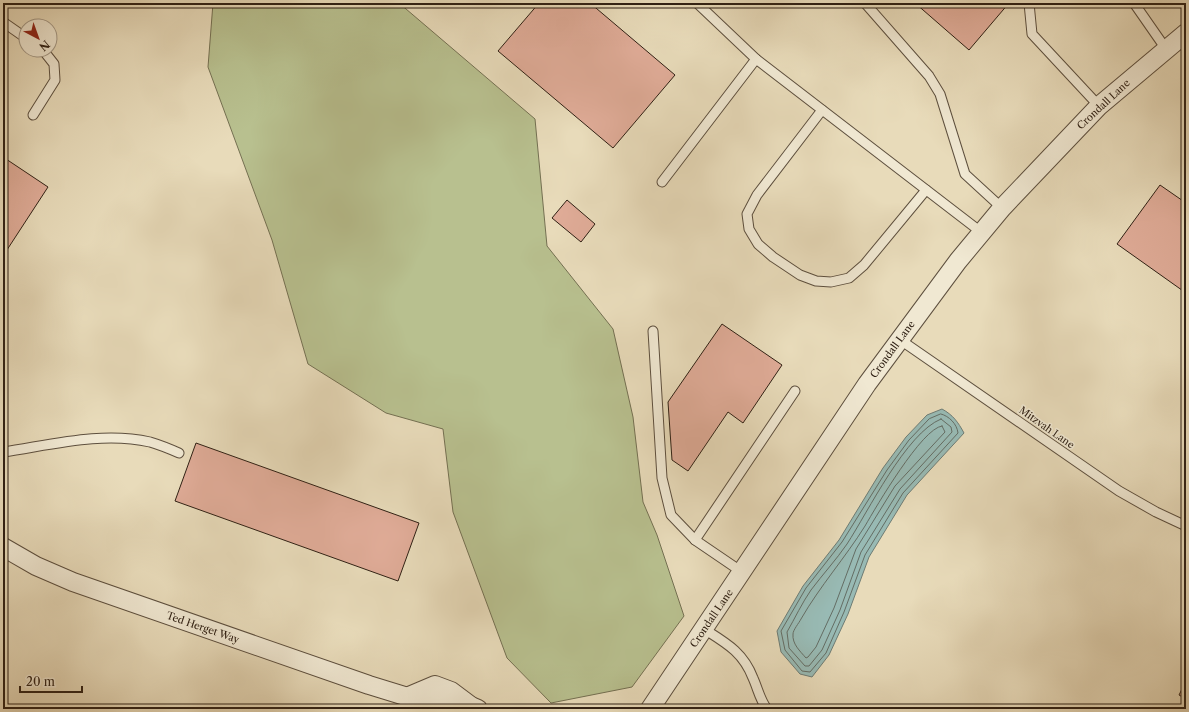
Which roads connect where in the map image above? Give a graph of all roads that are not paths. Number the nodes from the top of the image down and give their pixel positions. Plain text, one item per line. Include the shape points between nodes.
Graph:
1 (697, 3) edge
2 (864, 3) edge
3 (1029, 3) edge
4 (1134, 3) edge
5 (3, 22) edge
6 (18, 32) edge
7 (1186, 33) edge
8 (1166, 49) junction
9 (49, 58) edge
10 (756, 59) junction
11 (1099, 106) junction
12 (822, 110) junction
13 (33, 115) dead end
14 (662, 182) dead end
15 (926, 190) junction
16 (1002, 208) junction
17 (981, 232) junction
18 (653, 331) dead end
19 (899, 338) junction
20 (795, 391) dead end
21 (3, 452) edge
22 (179, 453) dead end
23 (1186, 526) edge
24 (696, 540) junction
25 (3, 548) edge
26 (742, 572) junction
27 (704, 629) junction
28 (410, 703) edge
29 (465, 708) edge
30 (650, 709) edge
31 (767, 709) edge

1 - 10 lane
2 - 16 lane via 929,76 940,94 965,174
3 - 11 lane via 1032,34
4 - 8 lane
5 - 6 lane
7 - 8 street, Crondall Lane
8 - 11 street, Crondall Lane
9 - 13 lane via 54,64 55,80
10 - 12 lane
10 - 14 lane
11 - 16 street, Crondall Lane
12 - 15 lane
12 - 15 lane via 757,195 747,214 749,229 758,244 773,257 800,275 816,281 831,282 849,278 864,265
15 - 17 lane
16 - 17 street, Crondall Lane
17 - 19 street, Crondall Lane
18 - 24 lane via 662,478 671,515
19 - 23 lane, Mitzvah Lane via 1119,492
19 - 26 street, Crondall Lane
20 - 24 lane
21 - 22 lane via 80,440 115,438 150,442
24 - 26 lane
25 - 28 street, Ted Herget Way via 73,582 369,685
26 - 27 street, Crondall Lane
27 - 30 street, Crondall Lane
27 - 31 lane via 736,650 747,665
28 - 29 street, Ted Herget Way via 435,685 451,691

